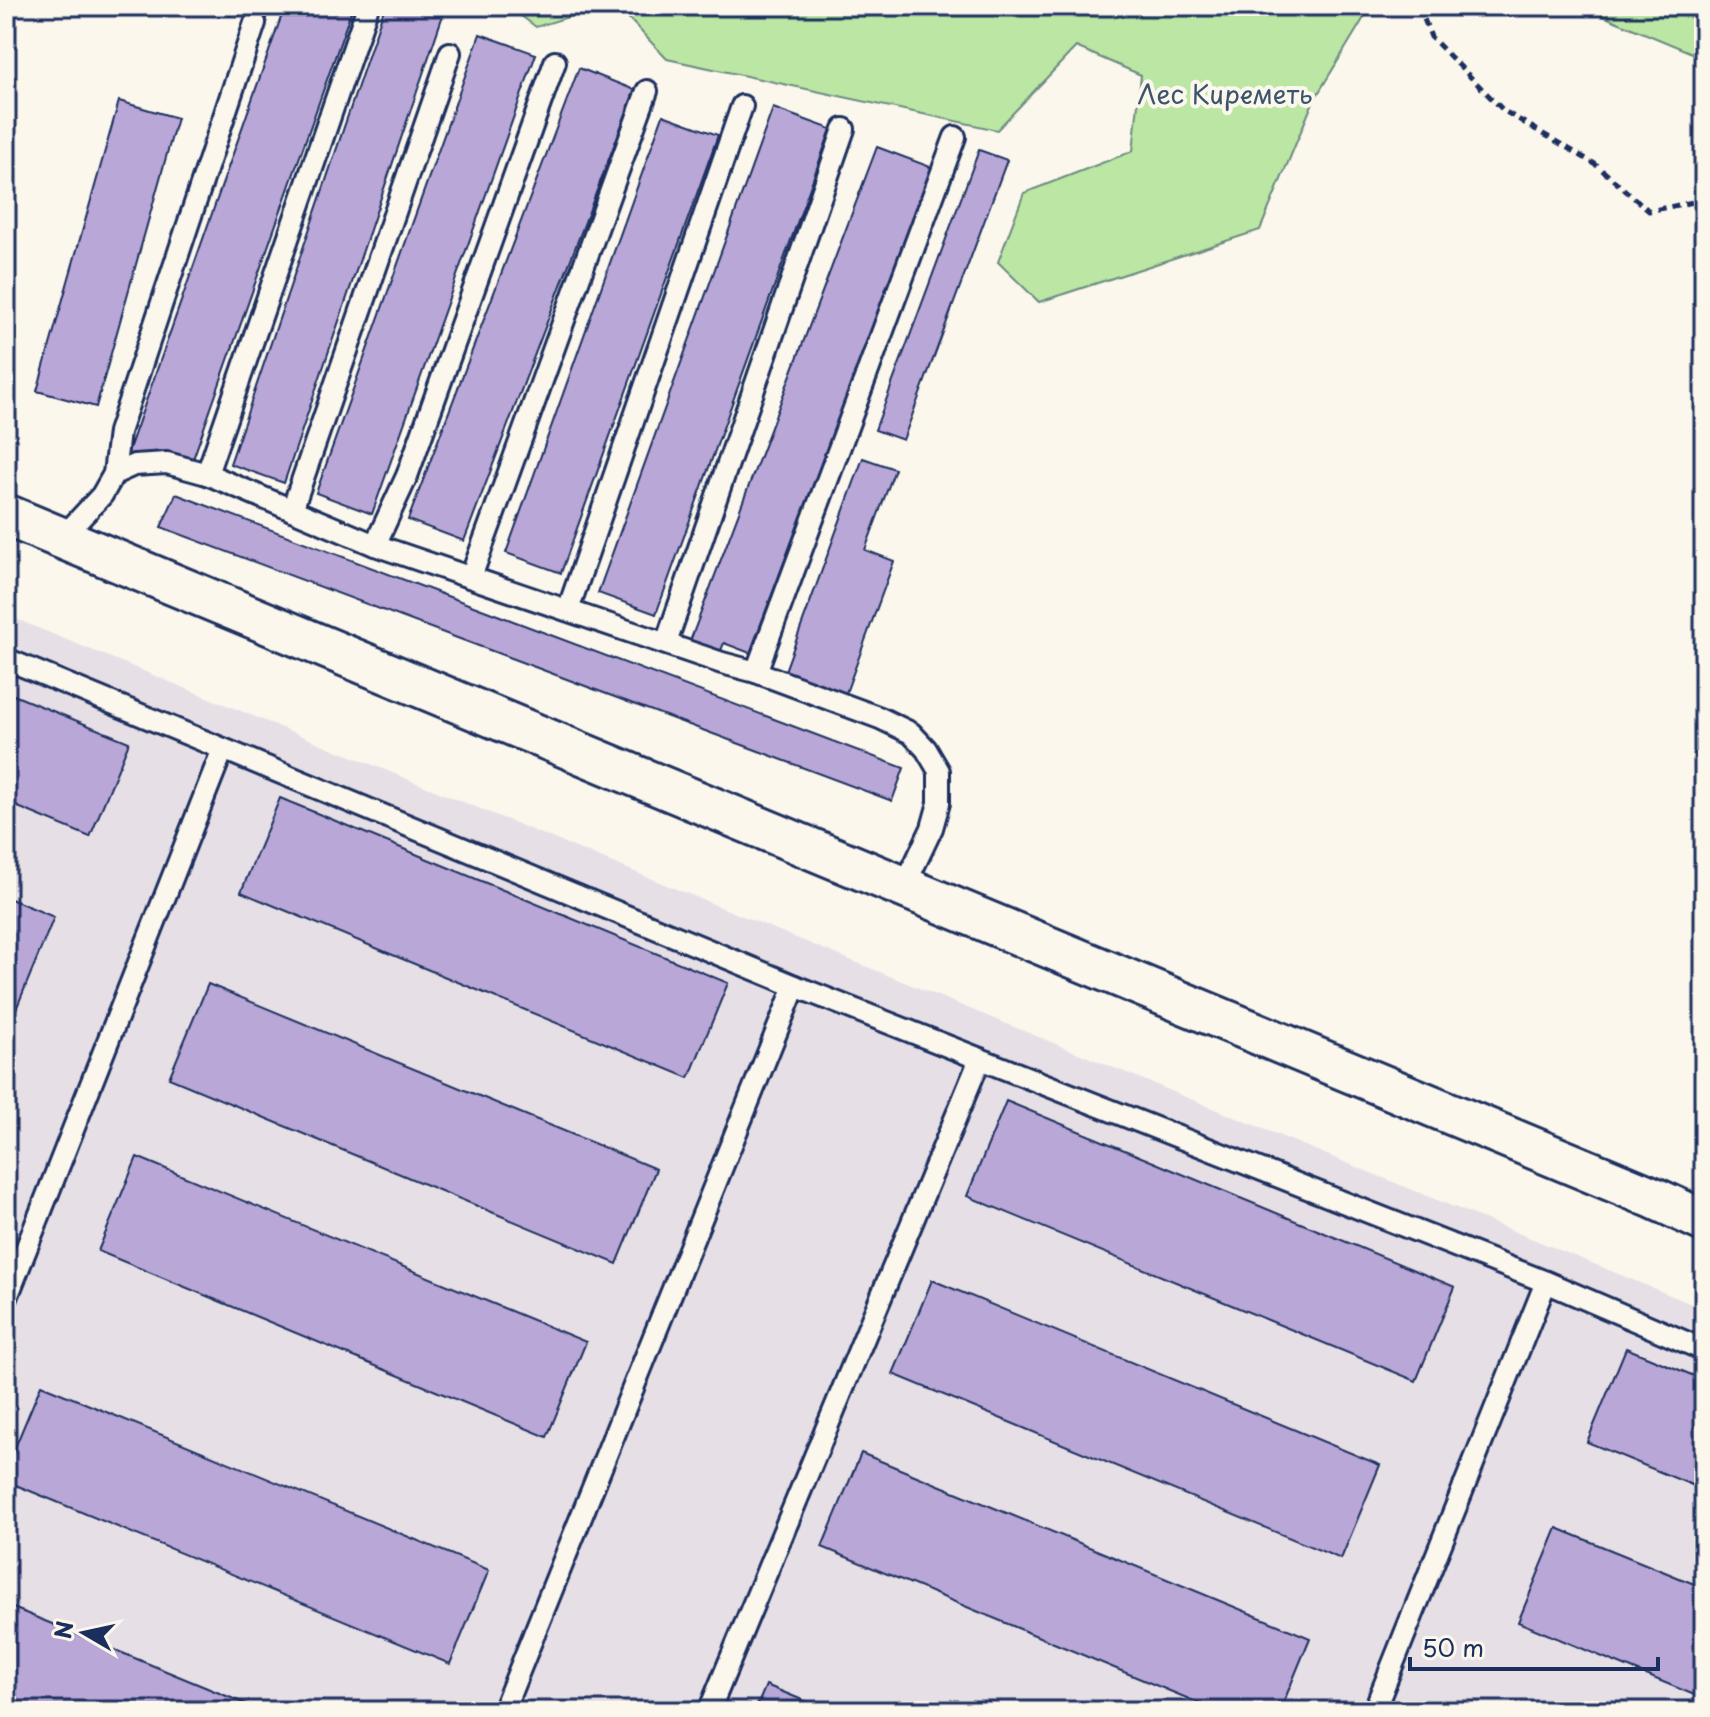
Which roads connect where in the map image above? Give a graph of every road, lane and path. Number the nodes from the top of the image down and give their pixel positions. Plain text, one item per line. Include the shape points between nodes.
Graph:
1 (368, 6) edge
2 (1419, 6) edge
3 (255, 23) dead end
4 (450, 53) dead end
5 (555, 62) dead end
6 (647, 91) dead end
7 (742, 106) dead end
8 (844, 129) dead end
9 (955, 137) dead end
10 (1704, 183) edge
11 (114, 474) junction
12 (207, 474) junction
13 (292, 510) junction
14 (6, 515) edge
15 (62, 538) junction
16 (375, 545) junction
17 (471, 577) junction
18 (568, 610) junction
19 (666, 643) junction
20 (6, 659) edge
21 (756, 672) junction
22 (223, 749) junction
23 (904, 887) junction
24 (795, 986) junction
25 (980, 1059) junction
26 (1704, 1221) edge
27 (1546, 1282) junction
28 (6, 1300) edge
29 (1704, 1350) edge
30 (503, 1711) edge
31 (709, 1711) edge
32 (1374, 1711) edge

1 - 12 lane
2 - 10 path via 1431,37 1504,111 1595,164 1649,211 1693,202
3 - 11 lane via 119,432
4 - 13 lane
5 - 16 lane via 407,476
6 - 17 lane
7 - 18 lane
8 - 19 lane
9 - 21 lane
11 - 12 lane via 134,465 167,463
11 - 15 lane
12 - 13 lane
13 - 16 lane
14 - 15 street
15 - 23 street
16 - 17 lane
17 - 18 lane
18 - 19 lane
19 - 21 lane
20 - 22 lane
21 - 23 lane via 880,718 911,733 926,749 939,771 939,803
22 - 24 lane
22 - 28 lane
23 - 26 street
24 - 25 lane
24 - 30 lane
25 - 27 lane
25 - 31 lane
27 - 29 lane
27 - 32 lane

